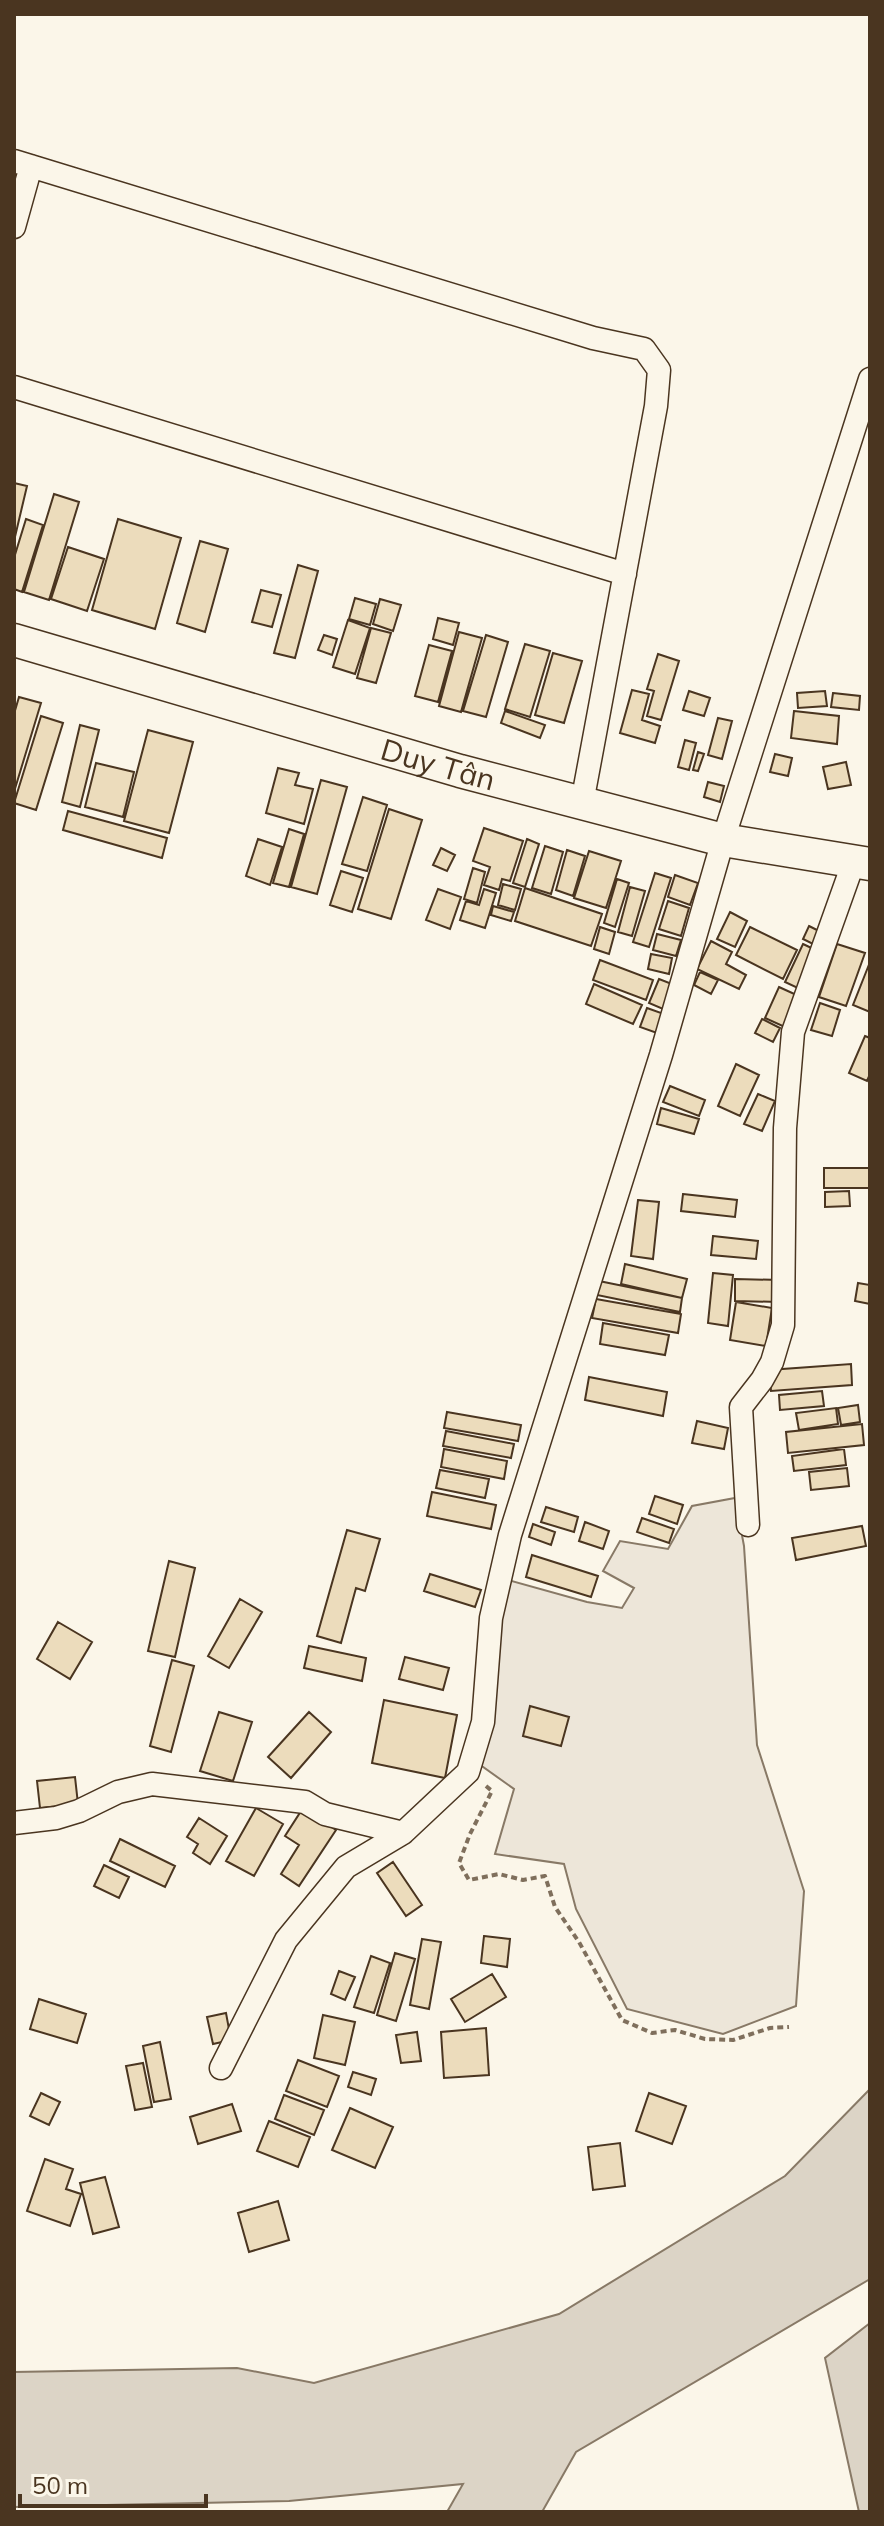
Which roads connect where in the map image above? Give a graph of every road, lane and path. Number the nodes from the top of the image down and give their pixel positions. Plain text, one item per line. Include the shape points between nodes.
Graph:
1 (22, 164) edge
2 (14, 227) edge
3 (870, 379) edge
4 (14, 387) edge
5 (625, 574) junction
6 (14, 640) edge
7 (582, 803) junction
8 (723, 840) junction
9 (862, 862) edge
10 (748, 1525) dead end
11 (468, 1772) junction
12 (14, 1823) edge
13 (403, 1833) junction
14 (789, 2027) dead end
15 (221, 2068) dead end

1 - 2 street
1 - 5 street via 644,349 659,370 656,406
3 - 8 street
4 - 5 street
5 - 7 street
6 - 7 street, Duy Tân
7 - 8 street, Duy Tân
8 - 9 street, Duy Tân
8 - 11 street via 510,1535 491,1618 483,1722
9 - 10 street via 793,1032 785,1128 783,1325 772,1362 741,1407
11 - 13 street
11 - 14 path via 492,1791 459,1863 469,1880 499,1874 523,1880 545,1876 555,1907 622,2020 652,2033 675,2030 705,2039 733,2040
12 - 13 street via 56,1818 152,1784 305,1802 325,1814
13 - 15 street via 346,1867 286,1940

